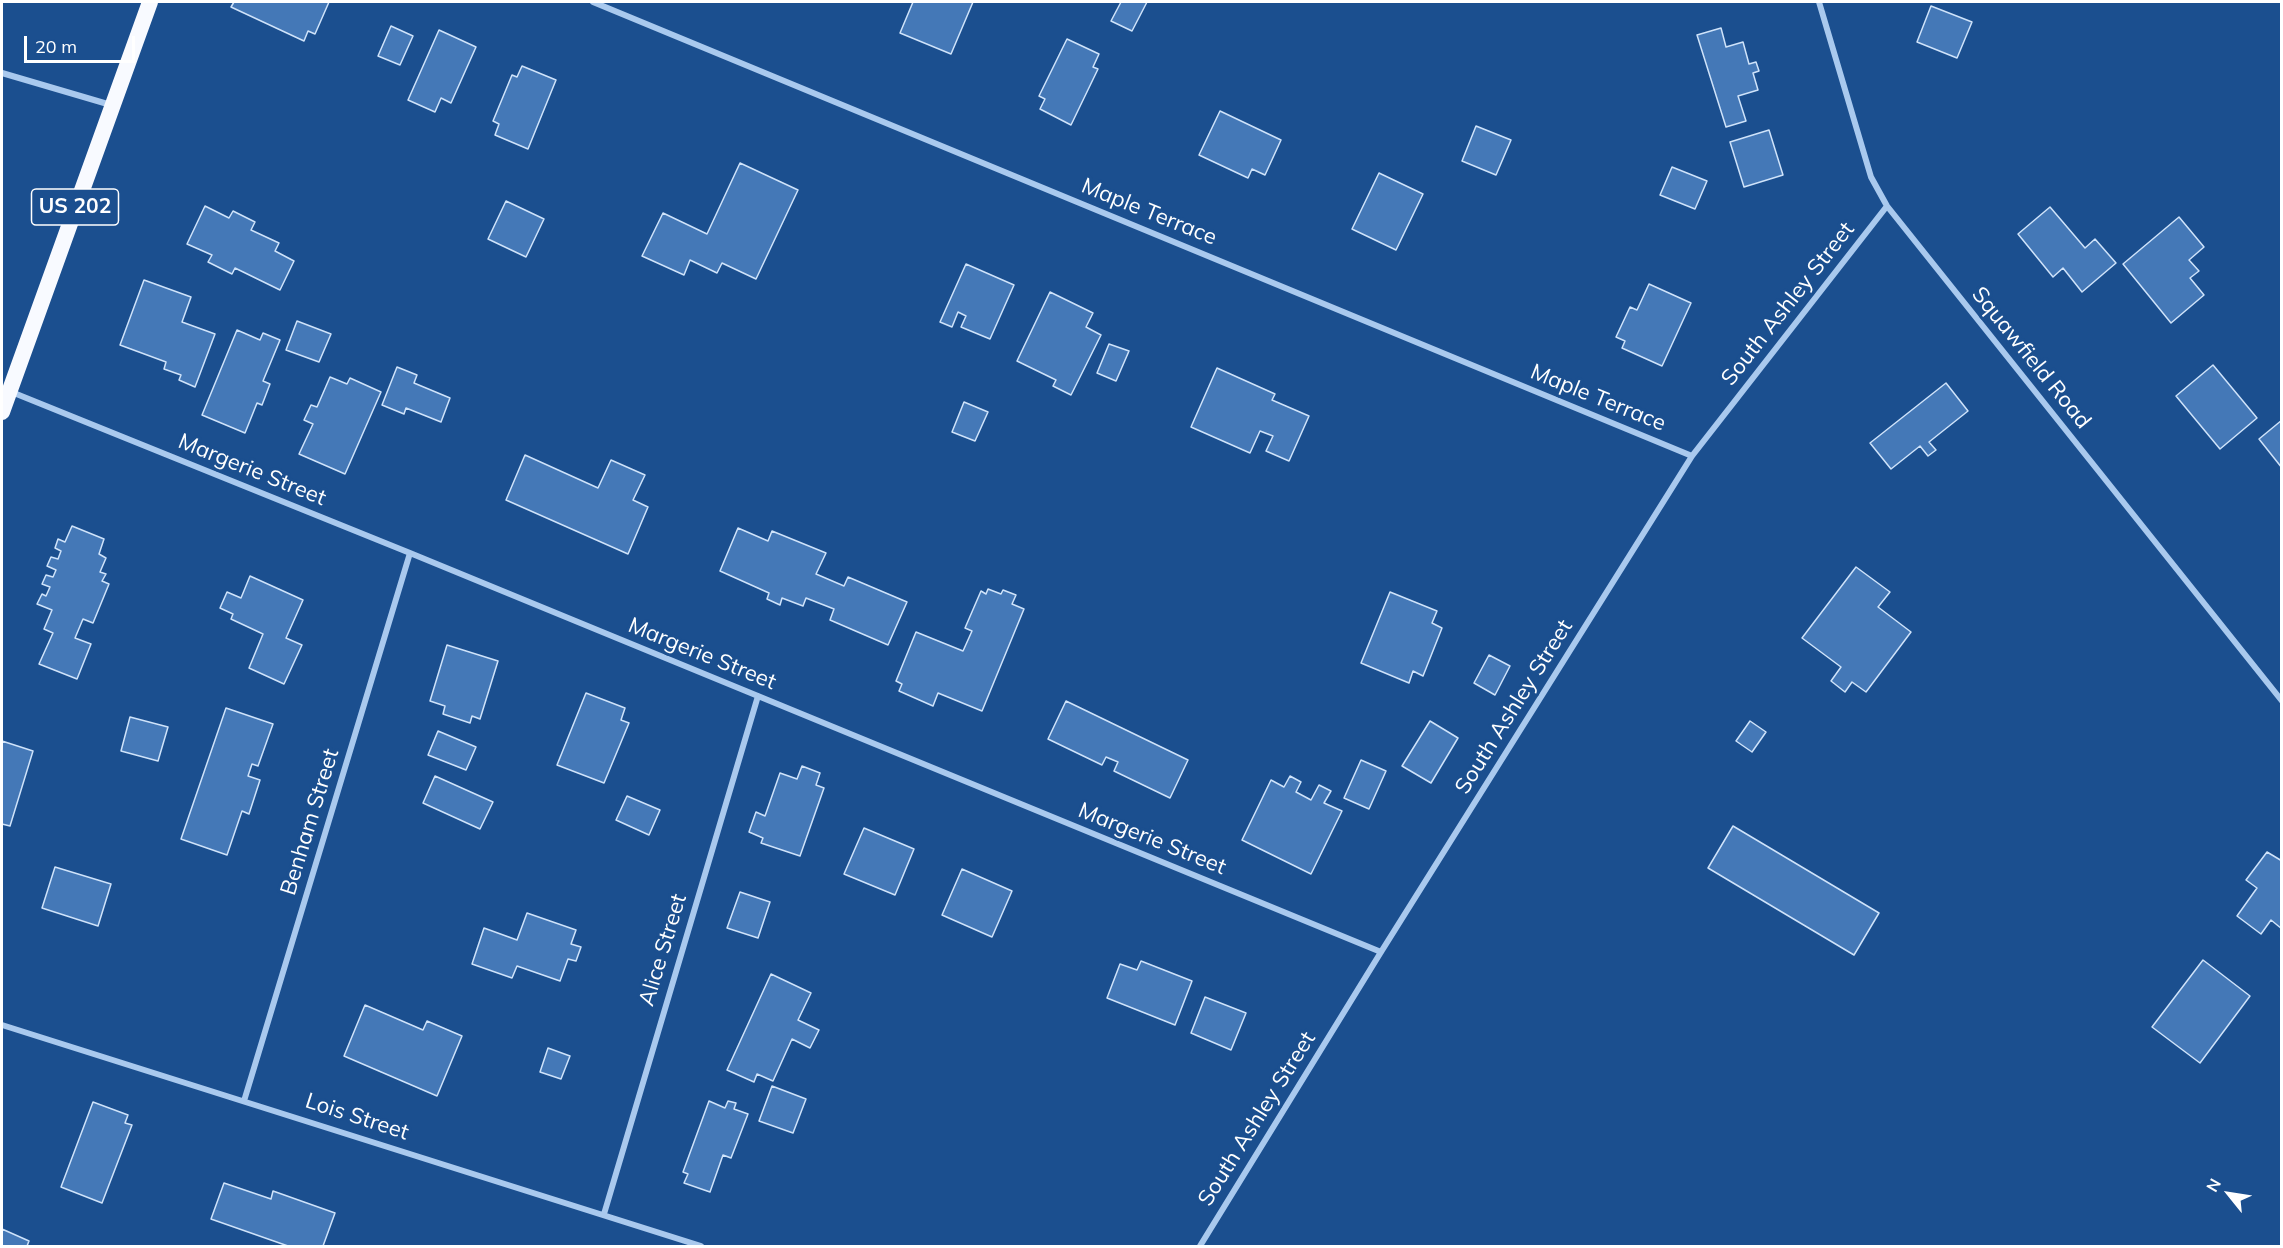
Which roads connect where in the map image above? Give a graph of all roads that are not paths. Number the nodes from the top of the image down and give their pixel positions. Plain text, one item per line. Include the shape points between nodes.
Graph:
1 (150, 2) edge
2 (593, 2) edge
3 (1819, 2) edge
4 (2, 74) edge
5 (111, 105) junction
6 (1887, 206) junction
7 (9, 391) junction
8 (2, 412) edge
9 (1692, 456) junction
10 (410, 553) junction
11 (758, 696) junction
12 (2282, 701) edge
13 (1381, 952) junction
14 (2, 1025) edge
15 (244, 1101) junction
16 (603, 1214) junction
17 (701, 1246) edge
18 (1200, 1246) edge

1 - 5 highway, US 202
2 - 9 street, Maple Terrace
3 - 6 street, Squawfield Road via 1871,177
4 - 5 street
5 - 7 highway, US 202
6 - 9 street, South Ashley Street
6 - 12 street, Squawfield Road
7 - 8 highway, US 202
7 - 10 street, Margerie Street
9 - 13 street, South Ashley Street
10 - 11 street, Margerie Street
10 - 15 street, Benham Street
11 - 13 street, Margerie Street
11 - 16 street, Alice Street
13 - 18 street, South Ashley Street
14 - 15 street, Lois Street
15 - 16 street, Lois Street
16 - 17 street, Lois Street

